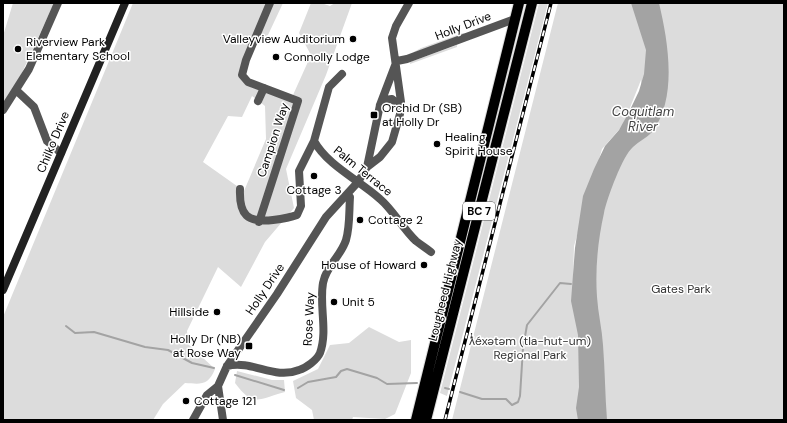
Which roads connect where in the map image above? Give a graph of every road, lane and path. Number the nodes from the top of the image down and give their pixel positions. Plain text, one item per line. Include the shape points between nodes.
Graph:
1 (58, 3) edge
2 (125, 3) edge
3 (270, 3) edge
4 (409, 3) edge
5 (519, 3) edge
6 (532, 3) edge
7 (515, 19) junction
8 (397, 61) junction
9 (342, 74) dead end
10 (264, 88) junction
11 (16, 90) junction
12 (258, 101) dead end
13 (380, 105) junction
14 (401, 107) junction
15 (3, 110) edge
16 (314, 141) junction
17 (371, 146) junction
18 (385, 150) junction
19 (61, 153) junction
20 (367, 167) junction
21 (358, 182) junction
22 (240, 189) dead end
23 (346, 194) junction
24 (259, 222) junction
25 (431, 252) dead end
26 (3, 290) edge
27 (227, 366) junction
28 (218, 386) junction
29 (193, 420) edge
30 (223, 420) edge
31 (416, 420) edge
32 (426, 420) edge

1 - 11 street via 35,57
2 - 19 street, Chilko Drive
3 - 10 street, Campion Way via 242,75 248,82
4 - 8 street via 393,33 393,49
5 - 7 main road, Lougheed Highway / BC 7
6 - 32 main road, Lougheed Highway / BC 7
7 - 8 street, Holly Drive
7 - 31 main road, Lougheed Highway / BC 7
8 - 13 street
8 - 14 street
9 - 16 street via 329,87
10 - 12 street
10 - 24 street, Campion Way via 298,101
11 - 15 street
11 - 19 street via 34,107 47,141
13 - 14 street via 384,100 392,99
13 - 17 street
14 - 18 street via 392,142
16 - 21 street, Palm Terrace via 327,157
16 - 24 street via 299,171 302,206 300,211 289,218
17 - 18 street via 372,151
17 - 20 street
18 - 20 street
19 - 26 street, Chilko Drive
20 - 21 street, Holly Drive
21 - 23 street, Holly Drive
21 - 25 street, Palm Terrace via 380,198 415,240
22 - 24 street via 240,200 245,216
23 - 27 street, Holly Drive via 326,217
23 - 27 street, Rose Way via 350,197 346,239 327,270 323,285 323,340 319,355 309,365 288,374 270,372 246,364
27 - 28 street, Holly Drive
28 - 29 street via 207,395
28 - 30 street

